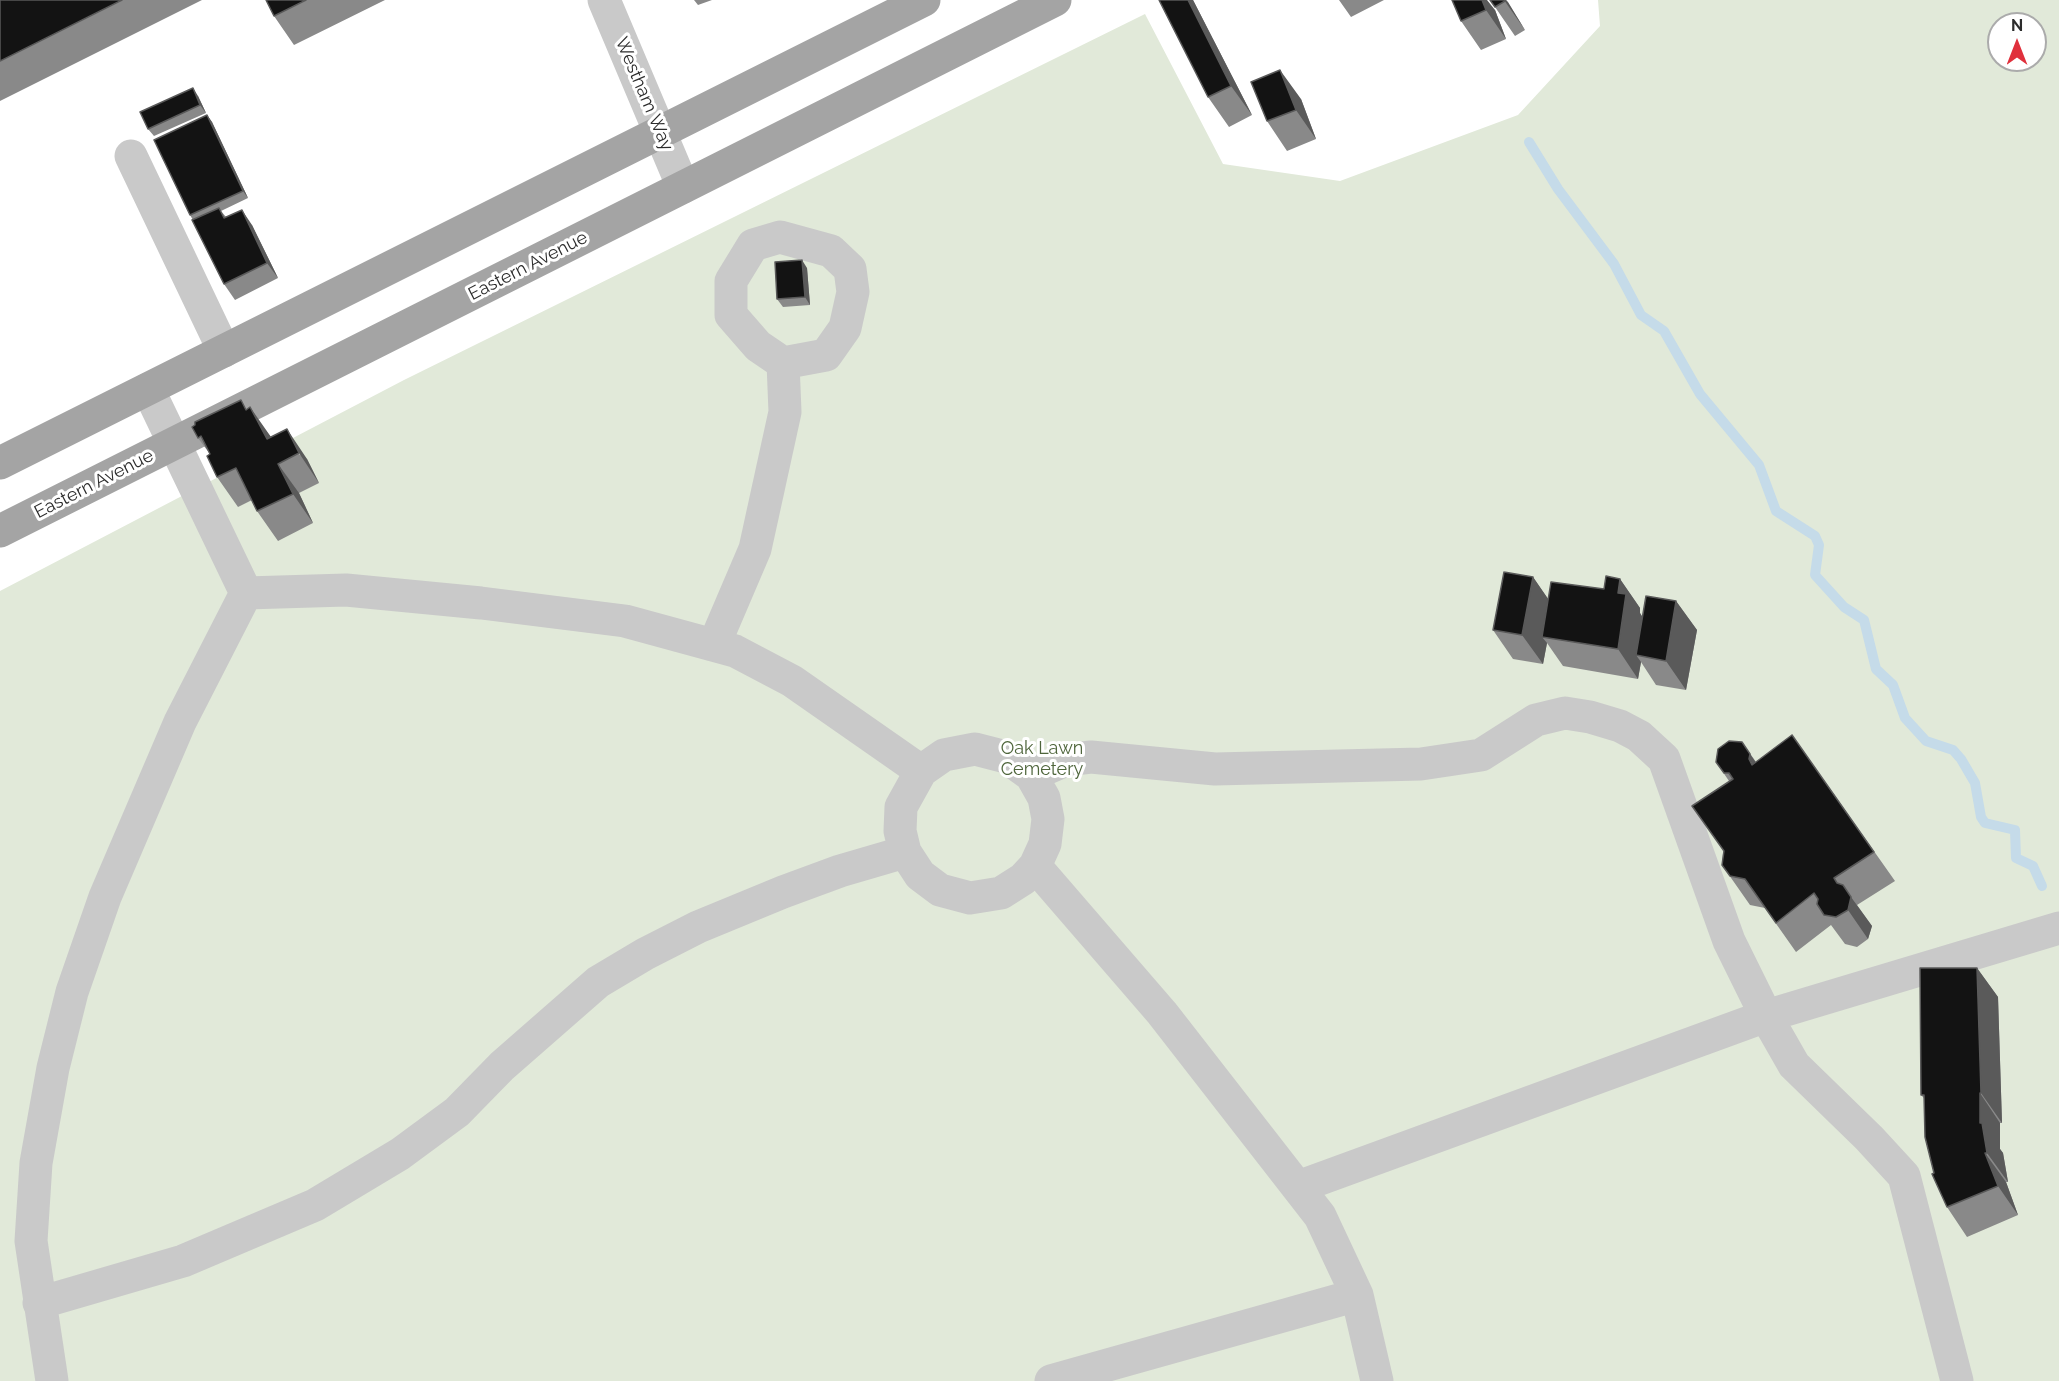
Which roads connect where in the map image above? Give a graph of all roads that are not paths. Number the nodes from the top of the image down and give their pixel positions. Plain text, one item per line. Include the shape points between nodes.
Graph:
1 (604, 0) edge
2 (1055, 0) edge
3 (907, 4) edge
4 (660, 132) junction
5 (131, 156) dead end
6 (683, 187) junction
7 (224, 351) junction
8 (783, 363) dead end
9 (148, 389) junction
10 (173, 444) junction
11 (0, 462) edge
12 (0, 531) edge
13 (246, 593) junction
14 (714, 645) junction
15 (921, 771) junction
16 (1030, 775) junction
17 (905, 852) junction
18 (1035, 867) junction
19 (2059, 927) edge
20 (1766, 1016) junction
21 (1298, 1187) junction
22 (1357, 1295) junction
23 (39, 1303) junction
24 (52, 1381) edge
25 (1051, 1381) edge
26 (1377, 1381) edge
27 (1957, 1381) edge

1 - 4 street, Westham Way
2 - 6 main road, Eastern Avenue
3 - 4 main road
4 - 6 street, Westham Way
4 - 7 main road
5 - 7 street
6 - 10 main road, Eastern Avenue
7 - 9 main road
8 - 14 street via 785,412 755,549
9 - 10 street
9 - 11 main road
10 - 12 main road, Eastern Avenue
10 - 13 street
13 - 14 street via 346,590 482,603 625,621
13 - 23 street via 180,722 139,815 72,992 36,1163 31,1241
14 - 15 street via 735,651 792,681
15 - 16 street via 944,755 975,750 1006,756
15 - 17 street via 901,807 900,831
16 - 18 street via 1044,798 1048,819 1045,844
16 - 20 street via 1066,760 1091,756 1215,769 1421,764 1481,755 1536,720 1565,713 1620,726 1639,736 1664,759 1729,941
17 - 18 street via 920,875 940,890 970,898 1000,893
17 - 23 street via 840,871 708,923 598,982 502,1066 457,1112 400,1154 315,1204 183,1261
18 - 21 street via 1162,1013
19 - 20 street
20 - 21 street
20 - 27 street via 1794,1065 1904,1176
21 - 22 street via 1320,1216
22 - 25 street
22 - 26 street
23 - 24 street

